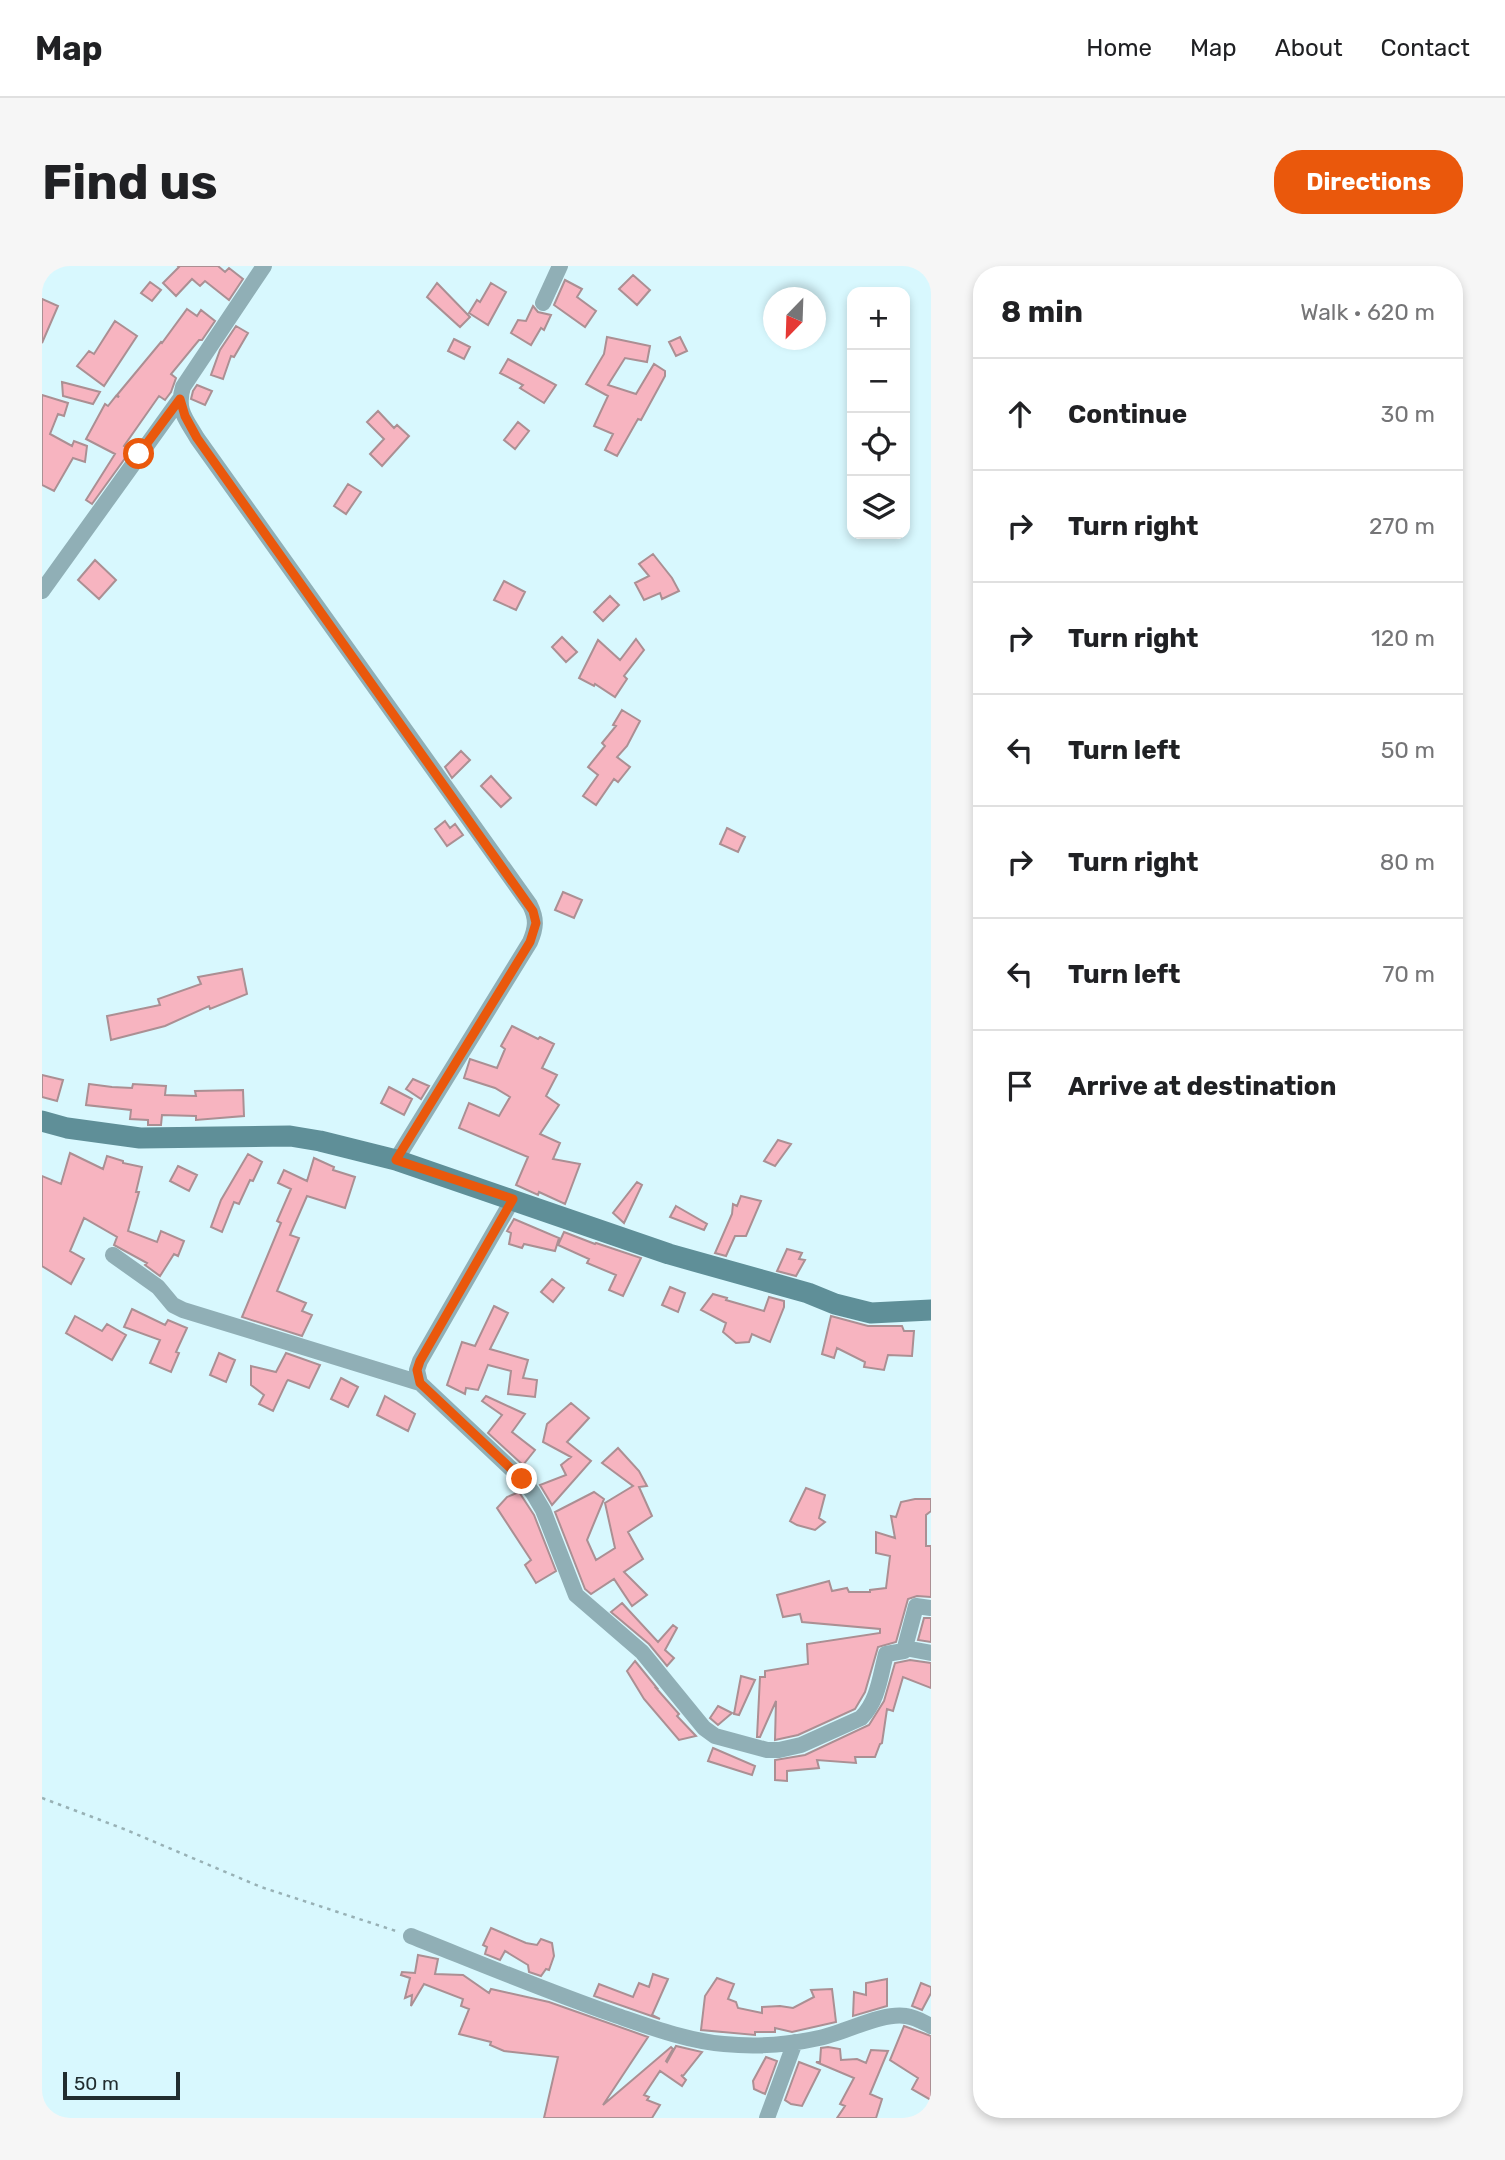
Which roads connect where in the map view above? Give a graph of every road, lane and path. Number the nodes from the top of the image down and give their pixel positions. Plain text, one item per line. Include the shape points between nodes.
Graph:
1 (264, 266) edge
2 (559, 266) edge
3 (543, 303) dead end
4 (180, 399) junction
5 (42, 591) edge
6 (42, 1121) edge
7 (396, 1160) junction
8 (513, 1199) junction
9 (113, 1255) dead end
10 (931, 1310) edge
11 (420, 1383) junction
12 (931, 1608) edge
13 (905, 1648) junction
14 (931, 1653) edge
15 (42, 1798) edge
16 (411, 1937) joint
17 (931, 2026) edge
18 (795, 2042) junction
19 (767, 2118) edge

1 - 4 street via 189,378
2 - 3 street
4 - 5 street
4 - 7 street via 197,438 536,917 530,942
6 - 7 street via 140,1138 290,1136
7 - 8 street
8 - 10 street via 669,1254 835,1304 871,1312
8 - 11 street via 420,1361
9 - 11 street via 183,1310
11 - 13 street via 522,1479 543,1510 576,1595 642,1652 715,1736 779,1750 862,1718 875,1698 886,1654
12 - 13 street via 916,1606
13 - 14 street
15 - 16 path via 261,1887
16 - 18 street via 527,1984 686,2038 762,2046
17 - 18 street via 892,2015
18 - 19 street

